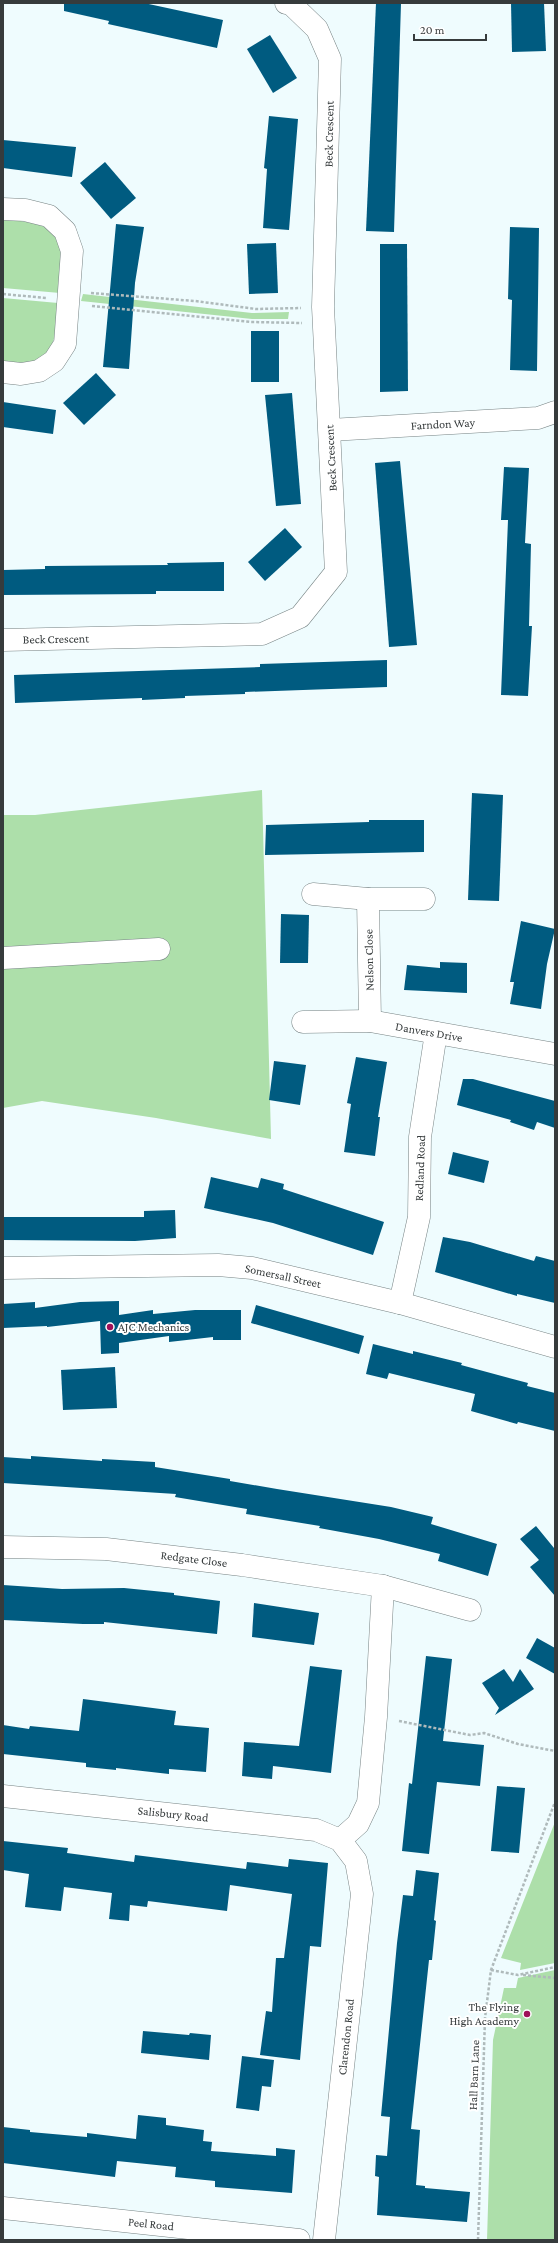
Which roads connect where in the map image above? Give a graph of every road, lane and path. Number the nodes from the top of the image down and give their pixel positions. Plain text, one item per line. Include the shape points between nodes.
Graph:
1 (286, 3) edge
2 (3, 209) edge
3 (3, 294) edge
4 (68, 298) junction
5 (324, 315) junction
6 (3, 372) edge
7 (555, 412) edge
8 (330, 430) junction
9 (3, 640) edge
10 (312, 894) dead end
11 (424, 898) dead end
12 (368, 899) junction
13 (159, 949) dead end
14 (3, 958) edge
15 (370, 1021) junction
16 (303, 1022) dead end
17 (436, 1033) junction
18 (555, 1054) edge
19 (3, 1268) edge
20 (400, 1302) junction
21 (555, 1347) edge
22 (3, 1547) edge
23 (383, 1586) junction
24 (470, 1610) dead end
25 (376, 1717) junction
26 (555, 1751) edge
27 (3, 1796) edge
28 (555, 1802) edge
29 (340, 1840) junction
30 (555, 1967) edge
31 (491, 1970) junction
32 (518, 1975) junction
33 (555, 1978) edge
34 (3, 2208) edge
35 (299, 2240) edge
36 (324, 2240) edge
37 (478, 2240) edge

1 - 5 street, Beck Crescent via 291,4 317,29 330,59
2 - 4 street via 25,210 49,216 64,231 72,251
3 - 4 path
4 - 5 path via 195,301
4 - 5 path via 251,322
4 - 6 street via 65,344 54,361 39,371 21,374
5 - 8 street, Beck Crescent
7 - 8 street, Farndon Way via 538,418
8 - 9 street, Beck Crescent via 336,572 300,617 262,634
10 - 12 street
11 - 12 street
12 - 15 street, Nelson Close
13 - 14 street
15 - 16 street, Danvers Drive
15 - 17 street, Danvers Drive
17 - 18 street, Danvers Drive
17 - 20 street, Redland Road via 420,1137 419,1217
19 - 20 street, Somersall Street via 238,1266
20 - 21 street, Somersall Street
22 - 23 street, Redgate Close via 106,1549 242,1565
23 - 24 street, Redgate Close
23 - 25 street
25 - 26 path via 470,1735 484,1733 518,1744
25 - 29 street via 368,1803 358,1824
27 - 29 street, Salisbury Road via 316,1830
28 - 31 path, Hall Barn Lane
29 - 36 street, Clarendon Road via 356,1861 362,1894
30 - 32 path
31 - 32 path
31 - 37 path, Hall Barn Lane via 485,2018
32 - 33 path
34 - 35 street, Peel Road

